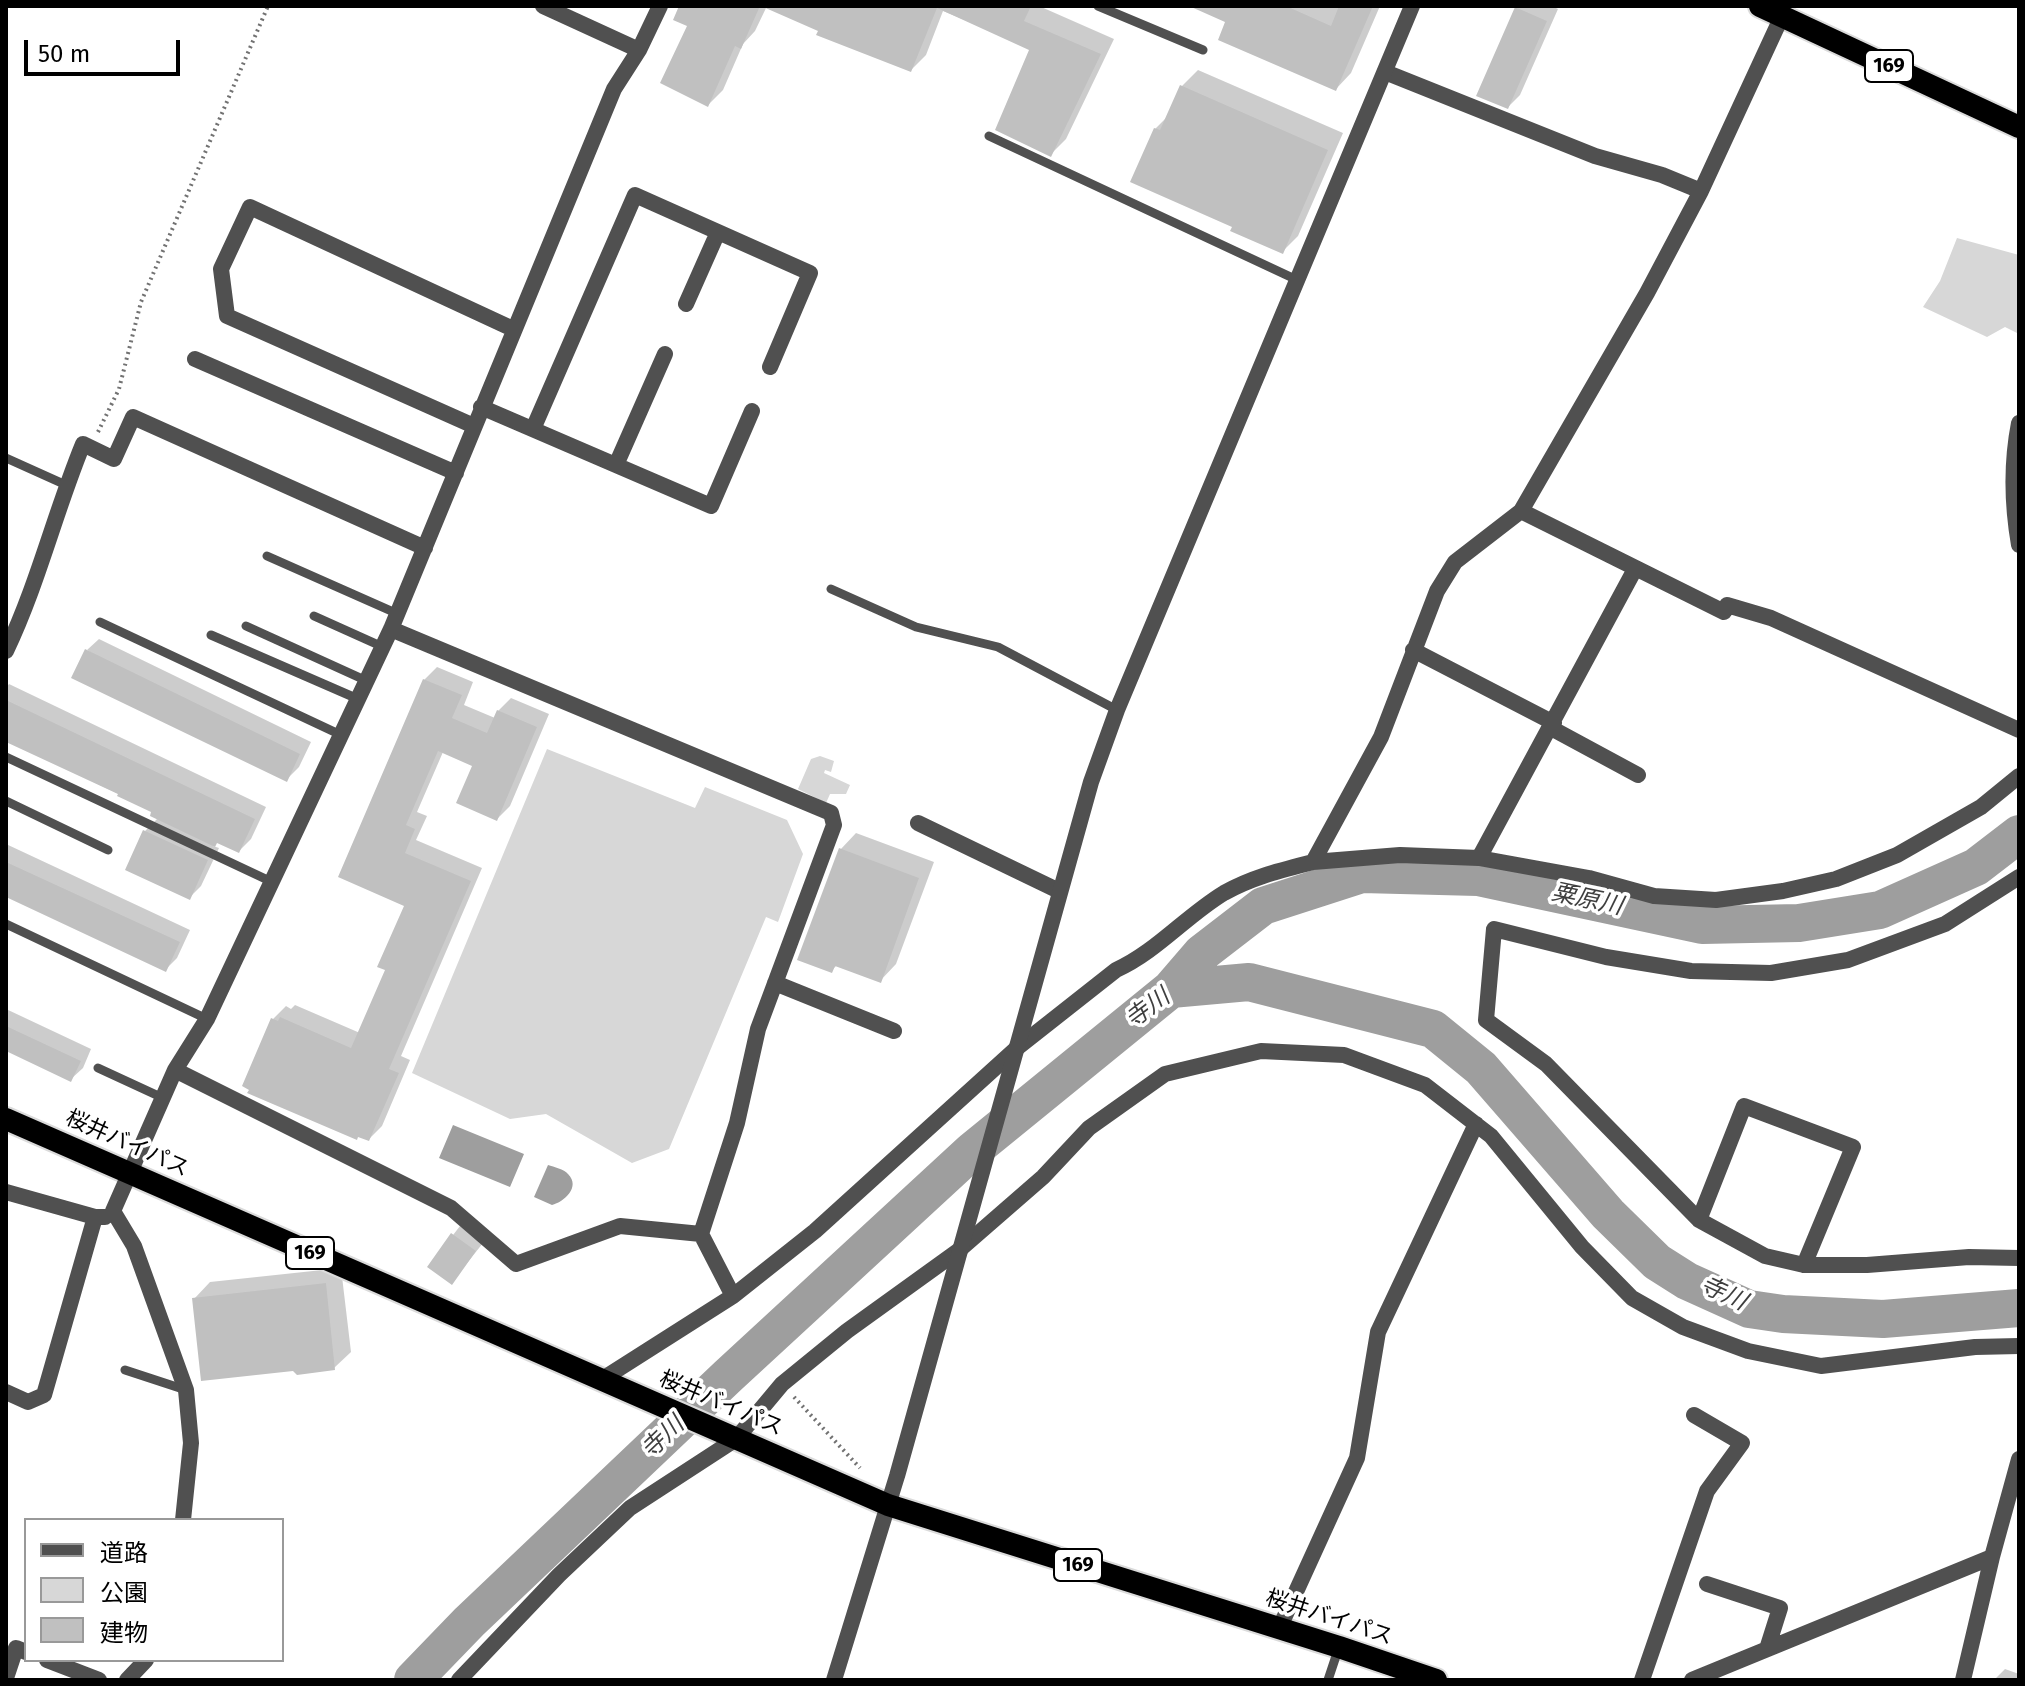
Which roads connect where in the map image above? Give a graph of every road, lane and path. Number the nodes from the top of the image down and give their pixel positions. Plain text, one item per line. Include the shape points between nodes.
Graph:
1 (268, 6) edge
2 (543, 6) edge
3 (660, 6) edge
4 (1098, 6) edge
5 (1412, 6) edge
6 (1760, 6) edge
7 (1782, 16) junction
8 (639, 50) junction
9 (1203, 50) dead end
10 (1385, 72) junction
11 (2019, 127) edge
12 (989, 136) dead end
13 (1701, 191) junction
14 (718, 232) junction
15 (1295, 279) junction
16 (686, 304) dead end
17 (513, 329) junction
18 (665, 354) dead end
19 (195, 359) dead end
20 (770, 367) dead end
21 (481, 407) junction
22 (752, 411) dead end
23 (2019, 423) edge
24 (474, 426) junction
25 (533, 429) junction
26 (90, 448) junction
27 (6, 458) edge
28 (616, 465) junction
29 (456, 473) junction
30 (66, 485) junction
31 (1521, 511) junction
32 (2019, 545) edge
33 (425, 548) junction
34 (267, 556) dead end
35 (1635, 569) junction
36 (831, 589) dead end
37 (314, 616) dead end
38 (13, 620) edge
39 (100, 622) dead end
40 (395, 622) junction
41 (246, 626) dead end
42 (211, 635) dead end
43 (383, 647) junction
44 (1413, 650) junction
45 (6, 651) edge
46 (367, 681) junction
47 (358, 699) junction
48 (1117, 710) junction
49 (1553, 726) junction
50 (2019, 730) edge
51 (341, 735) junction
52 (6, 757) edge
53 (1638, 775) dead end
54 (2019, 776) edge
55 (6, 801) edge
56 (918, 823) dead end
57 (108, 850) dead end
58 (1479, 858) junction
59 (1313, 862) junction
60 (2019, 877) edge
61 (272, 882) junction
62 (1059, 891) junction
63 (6, 924) edge
64 (775, 983) junction
65 (207, 1019) junction
66 (894, 1031) dead end
67 (1015, 1054) junction
68 (98, 1068) dead end
69 (175, 1070) junction
70 (163, 1098) junction
71 (6, 1119) edge
72 (1476, 1124) junction
73 (129, 1174) junction
74 (6, 1192) edge
75 (113, 1211) junction
76 (95, 1217) junction
77 (1699, 1220) junction
78 (701, 1234) junction
79 (960, 1245) junction
80 (2019, 1258) edge
81 (1804, 1265) junction
82 (733, 1296) junction
83 (2019, 1346) edge
84 (125, 1370) dead end
85 (608, 1383) junction
86 (782, 1384) junction
87 (186, 1390) junction
88 (6, 1392) edge
89 (1694, 1415) dead end
90 (731, 1436) junction
91 (2019, 1459) edge
92 (860, 1468) dead end
93 (888, 1505) junction
94 (183, 1518) edge
95 (1992, 1557) junction
96 (1707, 1584) dead end
97 (1279, 1629) junction
98 (1339, 1647) junction
99 (1767, 1649) junction
100 (24, 1651) edge
101 (52, 1662) edge
102 (144, 1662) edge
103 (6, 1678) edge
104 (99, 1680) edge
105 (127, 1680) edge
106 (459, 1680) edge
107 (834, 1680) edge
108 (1328, 1680) edge
109 (1436, 1680) edge
110 (1642, 1680) edge
111 (1692, 1680) edge
112 (1963, 1680) edge

1 - 26 path via 141,302 119,389
2 - 8 street
3 - 8 street
4 - 9 lane
5 - 10 street
6 - 7 highway, 169
7 - 11 highway, 169
7 - 13 street
8 - 17 street via 614,89
10 - 13 street via 1595,156
10 - 15 street
12 - 15 lane
13 - 31 street
14 - 16 street
14 - 20 street via 810,273
14 - 25 street via 635,195
15 - 48 street
17 - 21 street
17 - 24 street via 250,207 221,269 227,316
18 - 28 street
19 - 29 street
21 - 24 street
21 - 25 street
22 - 28 street via 711,506
23 - 32 street via 2013,512
24 - 29 street
25 - 28 street
26 - 30 street via 83,444
26 - 33 street via 114,459 133,417
27 - 30 lane
29 - 33 street
30 - 38 street
31 - 35 street
31 - 44 street via 1455,562
33 - 40 street
34 - 40 lane
35 - 49 street
35 - 50 street via 1724,612 1727,605 1771,618
36 - 48 lane via 916,627 998,647
37 - 43 lane
38 - 45 street
39 - 51 lane
40 - 43 street
40 - 64 street via 831,813 834,825
41 - 46 lane
42 - 47 lane
43 - 46 street
44 - 49 street
44 - 59 street via 1381,737
46 - 47 street
47 - 51 street
48 - 62 street
49 - 53 street
49 - 58 street
51 - 61 street
52 - 61 lane
54 - 58 street via 1981,807 1897,855 1836,879 1783,891 1716,900 1654,896
55 - 57 lane
56 - 62 street
58 - 59 street via 1400,855
59 - 67 street via 1255,877 1223,894 1116,970
60 - 77 street via 1945,924 1848,960 1771,973 1691,971 1606,957 1494,929 1486,1020 1546,1064
61 - 65 street
62 - 67 street
63 - 65 lane
64 - 66 street
64 - 78 street
65 - 69 street
67 - 79 street
67 - 82 street via 815,1231
68 - 70 lane
69 - 70 street
69 - 78 street via 451,1208 516,1264 620,1226
70 - 73 street
71 - 73 highway, 桜井バイパス / 169
72 - 79 street via 1425,1085 1344,1055 1261,1051 1165,1074 1089,1128 1043,1177
72 - 83 street via 1632,1298 1683,1327 1748,1351 1821,1366
72 - 97 street via 1378,1332 1357,1458
73 - 75 street
73 - 85 highway, 桜井バイパス / 169
74 - 76 street
75 - 76 street
75 - 87 street via 134,1246
76 - 88 street via 44,1395 28,1402
77 - 81 street via 1765,1256
77 - 81 street via 1744,1106 1853,1147
78 - 82 street
79 - 86 street
79 - 93 street
80 - 81 street
82 - 85 street
84 - 87 lane
85 - 90 highway, 桜井バイパス / 169
86 - 90 street
86 - 92 path
87 - 94 street via 191,1443
89 - 110 street via 1742,1443 1707,1491
90 - 93 highway, 桜井バイパス / 169
90 - 106 street via 630,1508
91 - 95 street
93 - 97 highway, 桜井バイパス / 169
93 - 107 street
95 - 99 street
95 - 112 street
96 - 99 street via 1780,1608
97 - 98 highway, 桜井バイパス / 169
98 - 108 lane
98 - 109 highway, 桜井バイパス / 169
99 - 111 street
100 - 103 street via 16,1648
101 - 104 street
102 - 105 street

